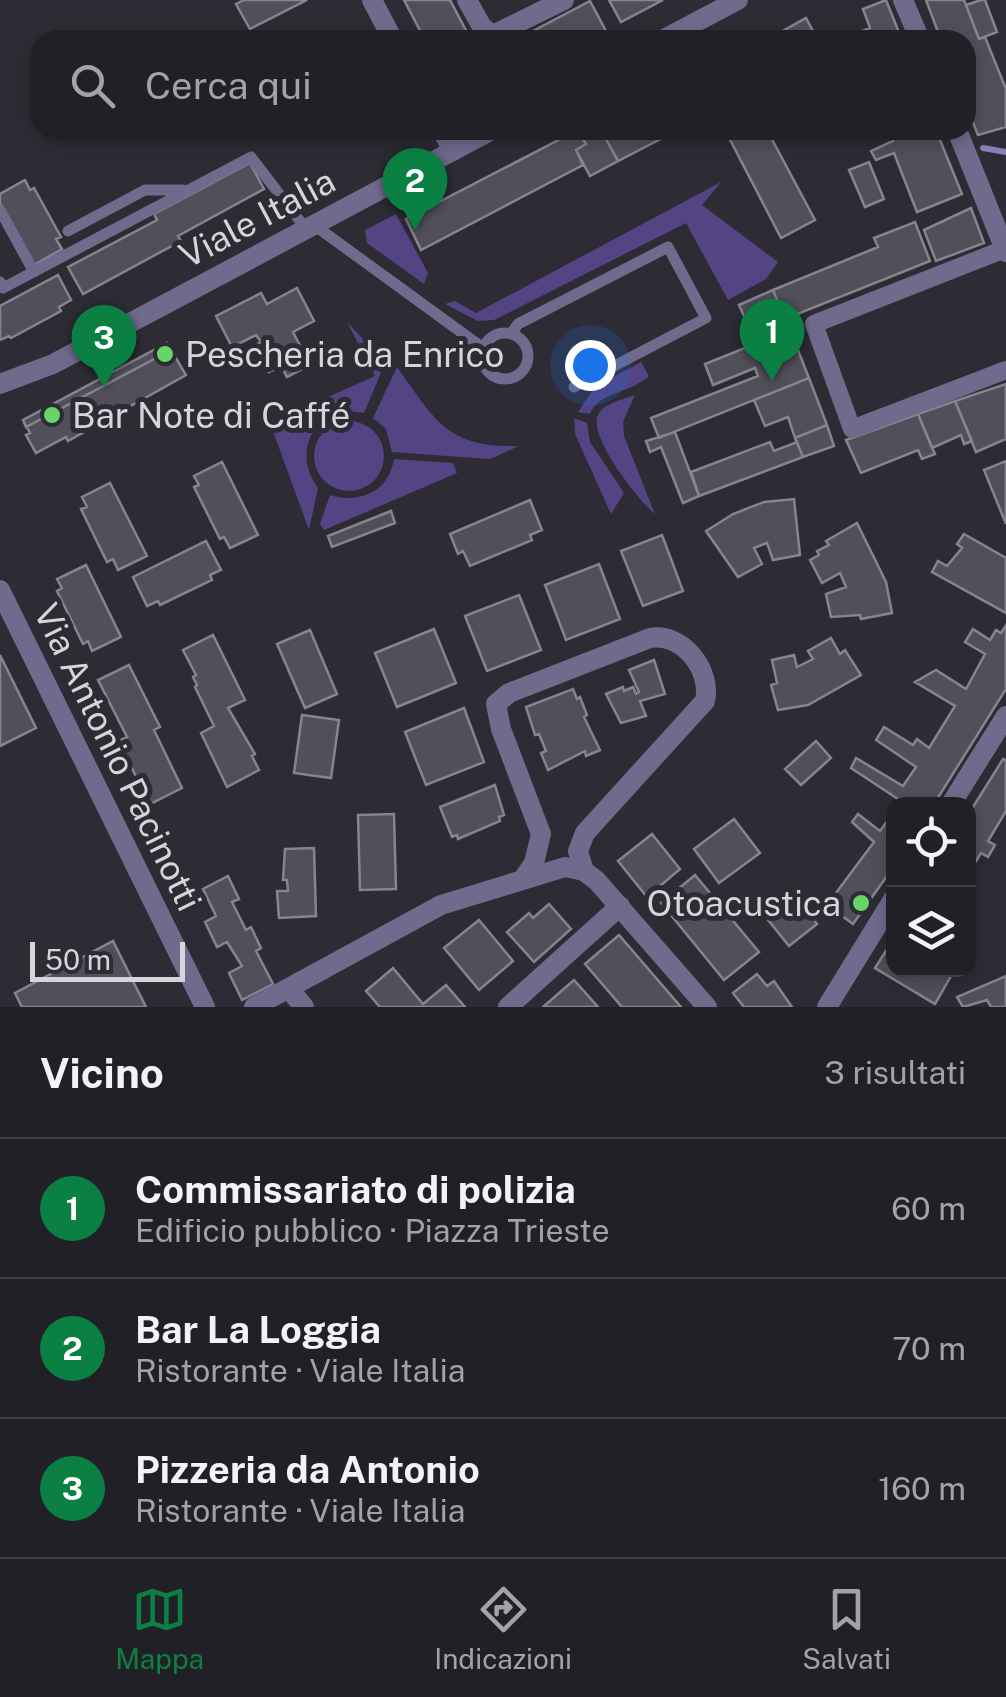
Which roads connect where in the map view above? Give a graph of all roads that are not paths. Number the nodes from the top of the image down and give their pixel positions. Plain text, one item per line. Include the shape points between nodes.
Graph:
1 (372, 0) edge
2 (467, 0) edge
3 (564, 0) edge
4 (738, 0) edge
5 (903, 0) edge
6 (388, 30) edge
7 (486, 30) edge
8 (502, 30) edge
9 (681, 30) edge
10 (916, 30) edge
11 (448, 140) edge
12 (474, 140) edge
13 (961, 140) edge
14 (454, 151) junction
15 (188, 190) junction
16 (0, 210) edge
17 (310, 227) junction
18 (68, 230) dead end
19 (1005, 250) edge
20 (34, 272) junction
21 (0, 282) edge
22 (511, 334) junction
23 (484, 348) junction
24 (52, 364) junction
25 (1006, 370) edge
26 (0, 384) edge
27 (574, 387) dead end
28 (0, 400) edge
29 (0, 590) edge
30 (1006, 716) edge
31 (955, 797) edge
32 (542, 834) junction
33 (582, 839) junction
34 (584, 871) junction
35 (523, 879) junction
36 (620, 906) junction
37 (886, 911) edge
38 (290, 989) junction
39 (205, 1007) edge
40 (254, 1007) edge
41 (304, 1007) edge
42 (508, 1007) edge
43 (707, 1007) edge
44 (827, 1007) edge

1 - 6 street
2 - 7 street
3 - 8 street
4 - 9 street
5 - 10 street
11 - 14 street
12 - 14 street, Viale Italia
13 - 19 street
14 - 17 street, Viale Italia
15 - 17 lane via 251,157
15 - 18 lane via 145,190
15 - 20 lane
16 - 20 lane
17 - 23 lane
17 - 24 street, Viale Italia
19 - 25 street via 814,324 852,429
20 - 21 lane via 3,288
22 - 23 lane via 496,334
22 - 23 lane via 528,354 513,377 498,378 486,369
22 - 27 lane via 668,247 706,318
24 - 26 street, Viale Italia
24 - 28 street, Viale Italia
29 - 39 street, Via Antonio Pacinotti
30 - 31 street
32 - 33 street via 561,847
32 - 33 street via 498,718 498,701 650,638 669,640 702,671 704,702
32 - 35 street
33 - 34 street
34 - 35 street via 565,867
34 - 36 street
35 - 38 street via 441,904
36 - 42 street
36 - 43 street
37 - 44 street
38 - 40 street
38 - 41 street

